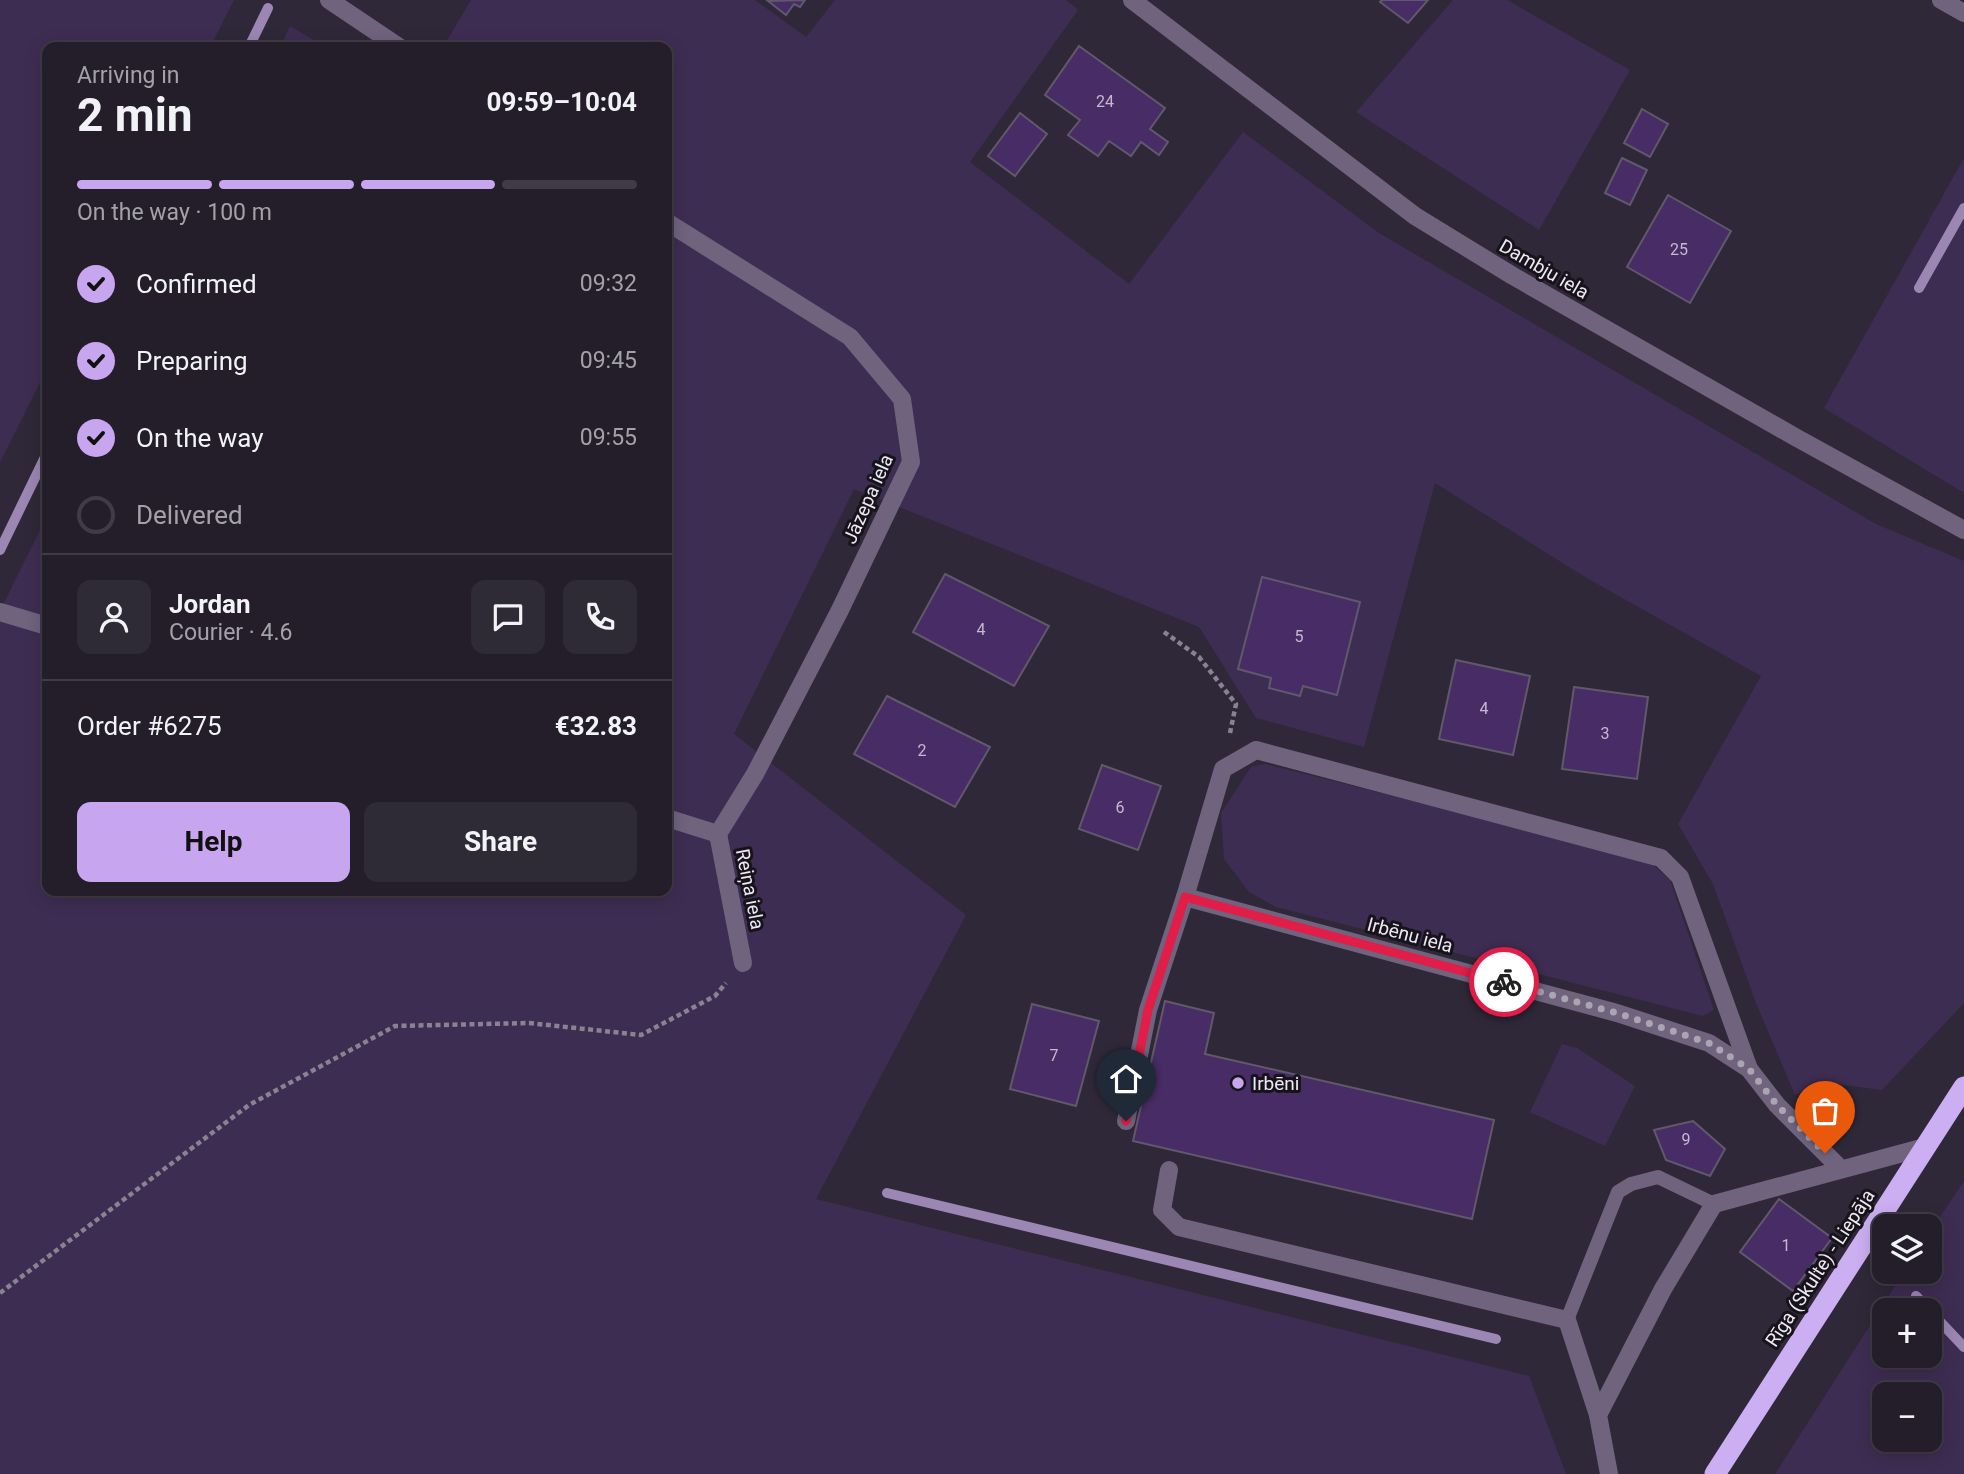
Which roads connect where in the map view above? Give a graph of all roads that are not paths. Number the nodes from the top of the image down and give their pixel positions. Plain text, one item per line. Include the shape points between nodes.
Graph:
1 (329, 0) edge
2 (1132, 0) edge
3 (1941, 0) edge
4 (1964, 13) edge
5 (392, 42) edge
6 (672, 225) edge
7 (1964, 530) edge
8 (0, 612) edge
9 (42, 625) edge
10 (672, 820) edge
11 (718, 834) junction
12 (1185, 897) junction
13 (743, 962) road end
14 (1749, 1069) junction
15 (1964, 1087) edge
16 (1126, 1121) dead end
17 (1925, 1147) junction
18 (1841, 1169) junction
19 (1169, 1170) dead end
20 (1714, 1204) junction
21 (1567, 1320) junction
22 (1598, 1415) junction
23 (1609, 1474) edge
24 (1715, 1474) edge

1 - 5 street
2 - 7 street, Dambju iela via 1415,216
3 - 4 street
6 - 11 street, Jāzepa iela via 850,337 902,399 911,462 840,610
8 - 9 street
10 - 11 street, Reiņa iela
11 - 13 street, Reiņa iela
12 - 14 street, Irbēnu iela via 1617,1013 1709,1043
12 - 14 street via 1223,769 1256,750 1661,858 1680,877
12 - 16 street via 1148,1010
14 - 18 street, Irbēnu iela via 1777,1105
15 - 17 highway, Rīga (Skulte) - Liepāja
17 - 18 street
17 - 24 highway, Rīga (Skulte) - Liepāja
18 - 20 street
19 - 21 street via 1162,1210 1179,1227
20 - 21 lane via 1658,1177 1618,1192
20 - 22 street via 1662,1289
21 - 22 street
22 - 23 street

